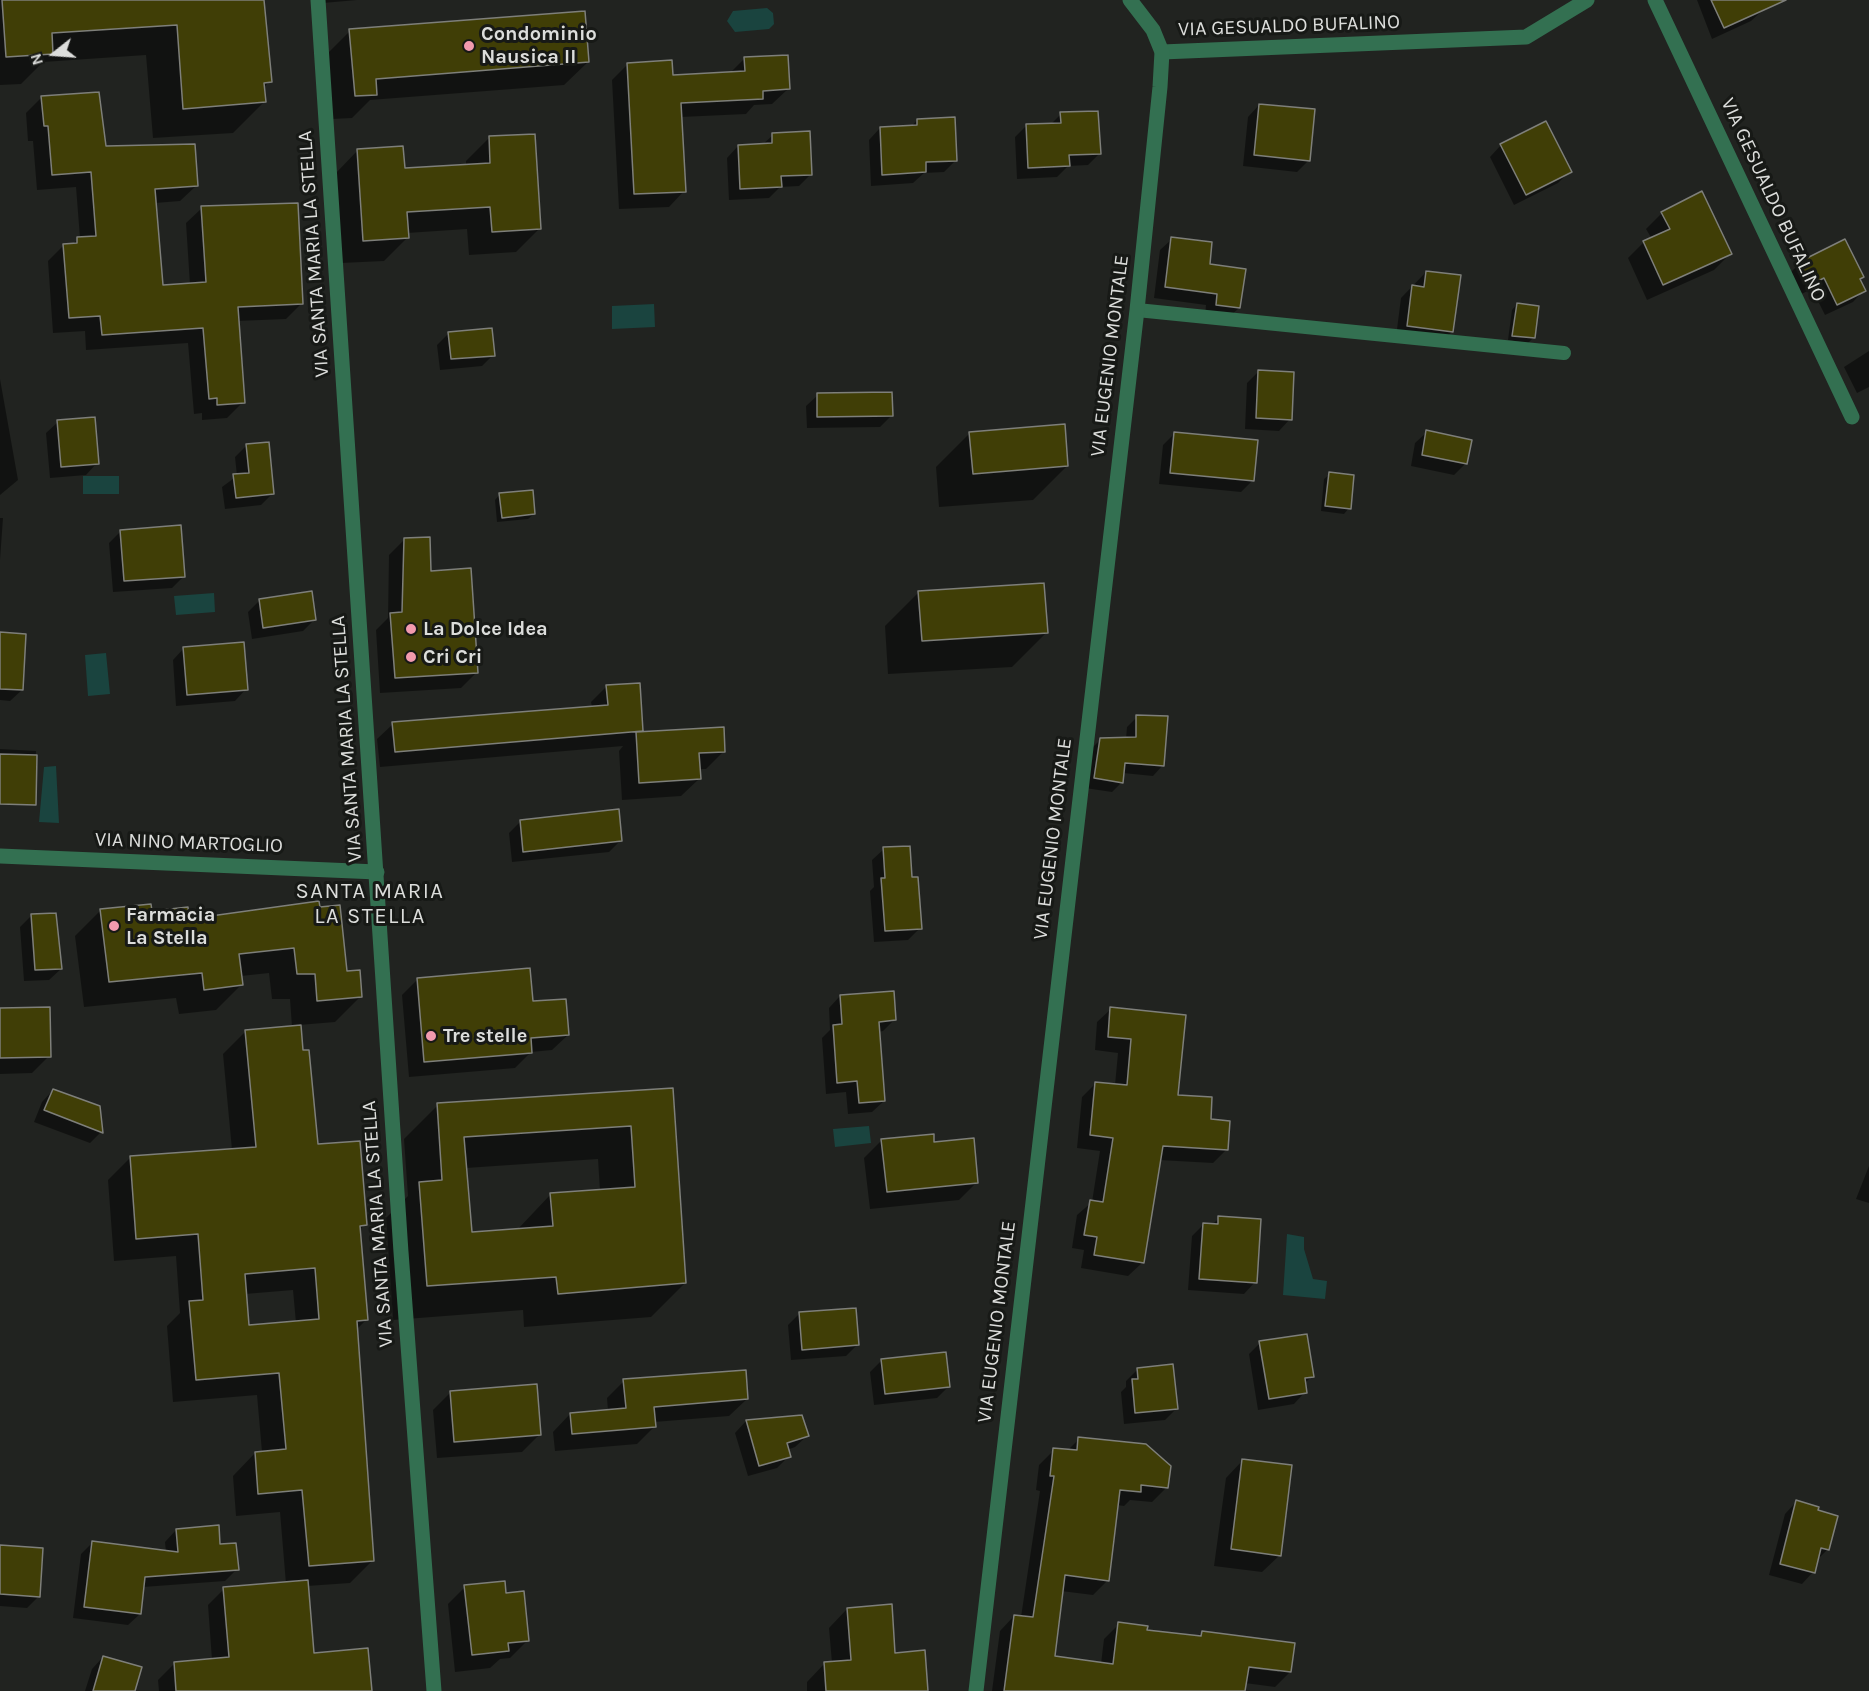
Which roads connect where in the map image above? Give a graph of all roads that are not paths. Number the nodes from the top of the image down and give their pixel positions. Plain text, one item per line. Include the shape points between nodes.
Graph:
1 (318, 0) edge
2 (1130, 0) edge
3 (1587, 0) edge
4 (1655, 0) edge
5 (1162, 52) junction
6 (1137, 310) junction
7 (1563, 352) dead end
8 (1852, 417) dead end
9 (0, 856) edge
10 (377, 872) junction
11 (434, 1691) edge
12 (976, 1691) edge

1 - 10 street, VIA SANTA MARIA LA STELLA
2 - 5 street via 1153,30
3 - 5 street, VIA GESUALDO BUFALINO via 1526,37
4 - 8 street, VIA GESUALDO BUFALINO
5 - 6 street, VIA EUGENIO MONTALE
6 - 7 lane
6 - 12 street, VIA EUGENIO MONTALE
9 - 10 street, VIA NINO MARTOGLIO
10 - 11 street, VIA SANTA MARIA LA STELLA

